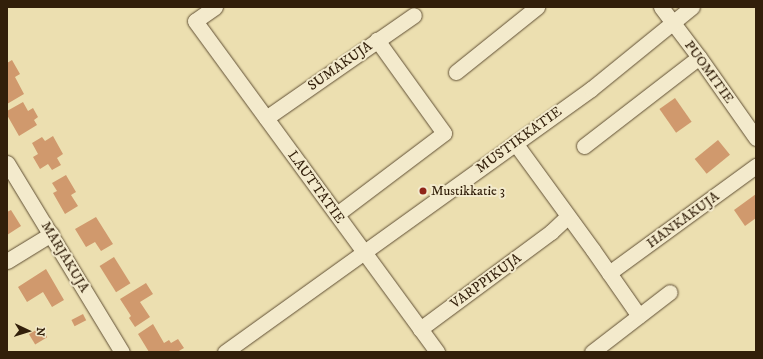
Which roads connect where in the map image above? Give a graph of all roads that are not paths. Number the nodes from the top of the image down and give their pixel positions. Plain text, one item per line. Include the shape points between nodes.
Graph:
1 (215, 7) edge
2 (537, 7) edge
3 (661, 7) edge
4 (692, 7) edge
5 (414, 15) dead end
6 (672, 22) junction
7 (377, 40) junction
8 (699, 57) junction
9 (456, 72) dead end
10 (266, 118) junction
11 (756, 138) edge
12 (516, 143) junction
13 (584, 146) dead end
14 (7, 163) edge
15 (756, 166) edge
16 (337, 214) junction
17 (568, 216) junction
18 (51, 234) junction
19 (365, 252) junction
20 (7, 261) edge
21 (609, 273) junction
22 (670, 292) dead end
23 (639, 316) junction
24 (420, 329) junction
25 (122, 352) edge
26 (225, 352) edge
27 (437, 352) edge
28 (592, 352) edge

1 - 10 street, LAUTTATIE via 195,21
2 - 9 street
3 - 6 street, PUOMITIE
4 - 6 street, MUSTIKKATIE
5 - 7 street, SUMAKUJA
6 - 8 street, PUOMITIE
6 - 12 street, MUSTIKKATIE via 591,89
7 - 10 street, SUMAKUJA
7 - 16 street via 444,132
8 - 11 street, PUOMITIE
8 - 13 street
10 - 16 street, LAUTTATIE
12 - 17 street
12 - 19 street, MUSTIKKATIE
14 - 18 street, MARJAKUJA
15 - 21 street, HANKAKUJA
16 - 19 street, LAUTTATIE
17 - 21 street
17 - 24 street, VARPPIKUJA via 551,232
18 - 20 street
18 - 25 street, MARJAKUJA
19 - 24 street, LAUTTATIE
19 - 26 street, MUSTIKKATIE
21 - 23 street
22 - 23 street
23 - 28 street
24 - 27 street, LAUTTATIE

